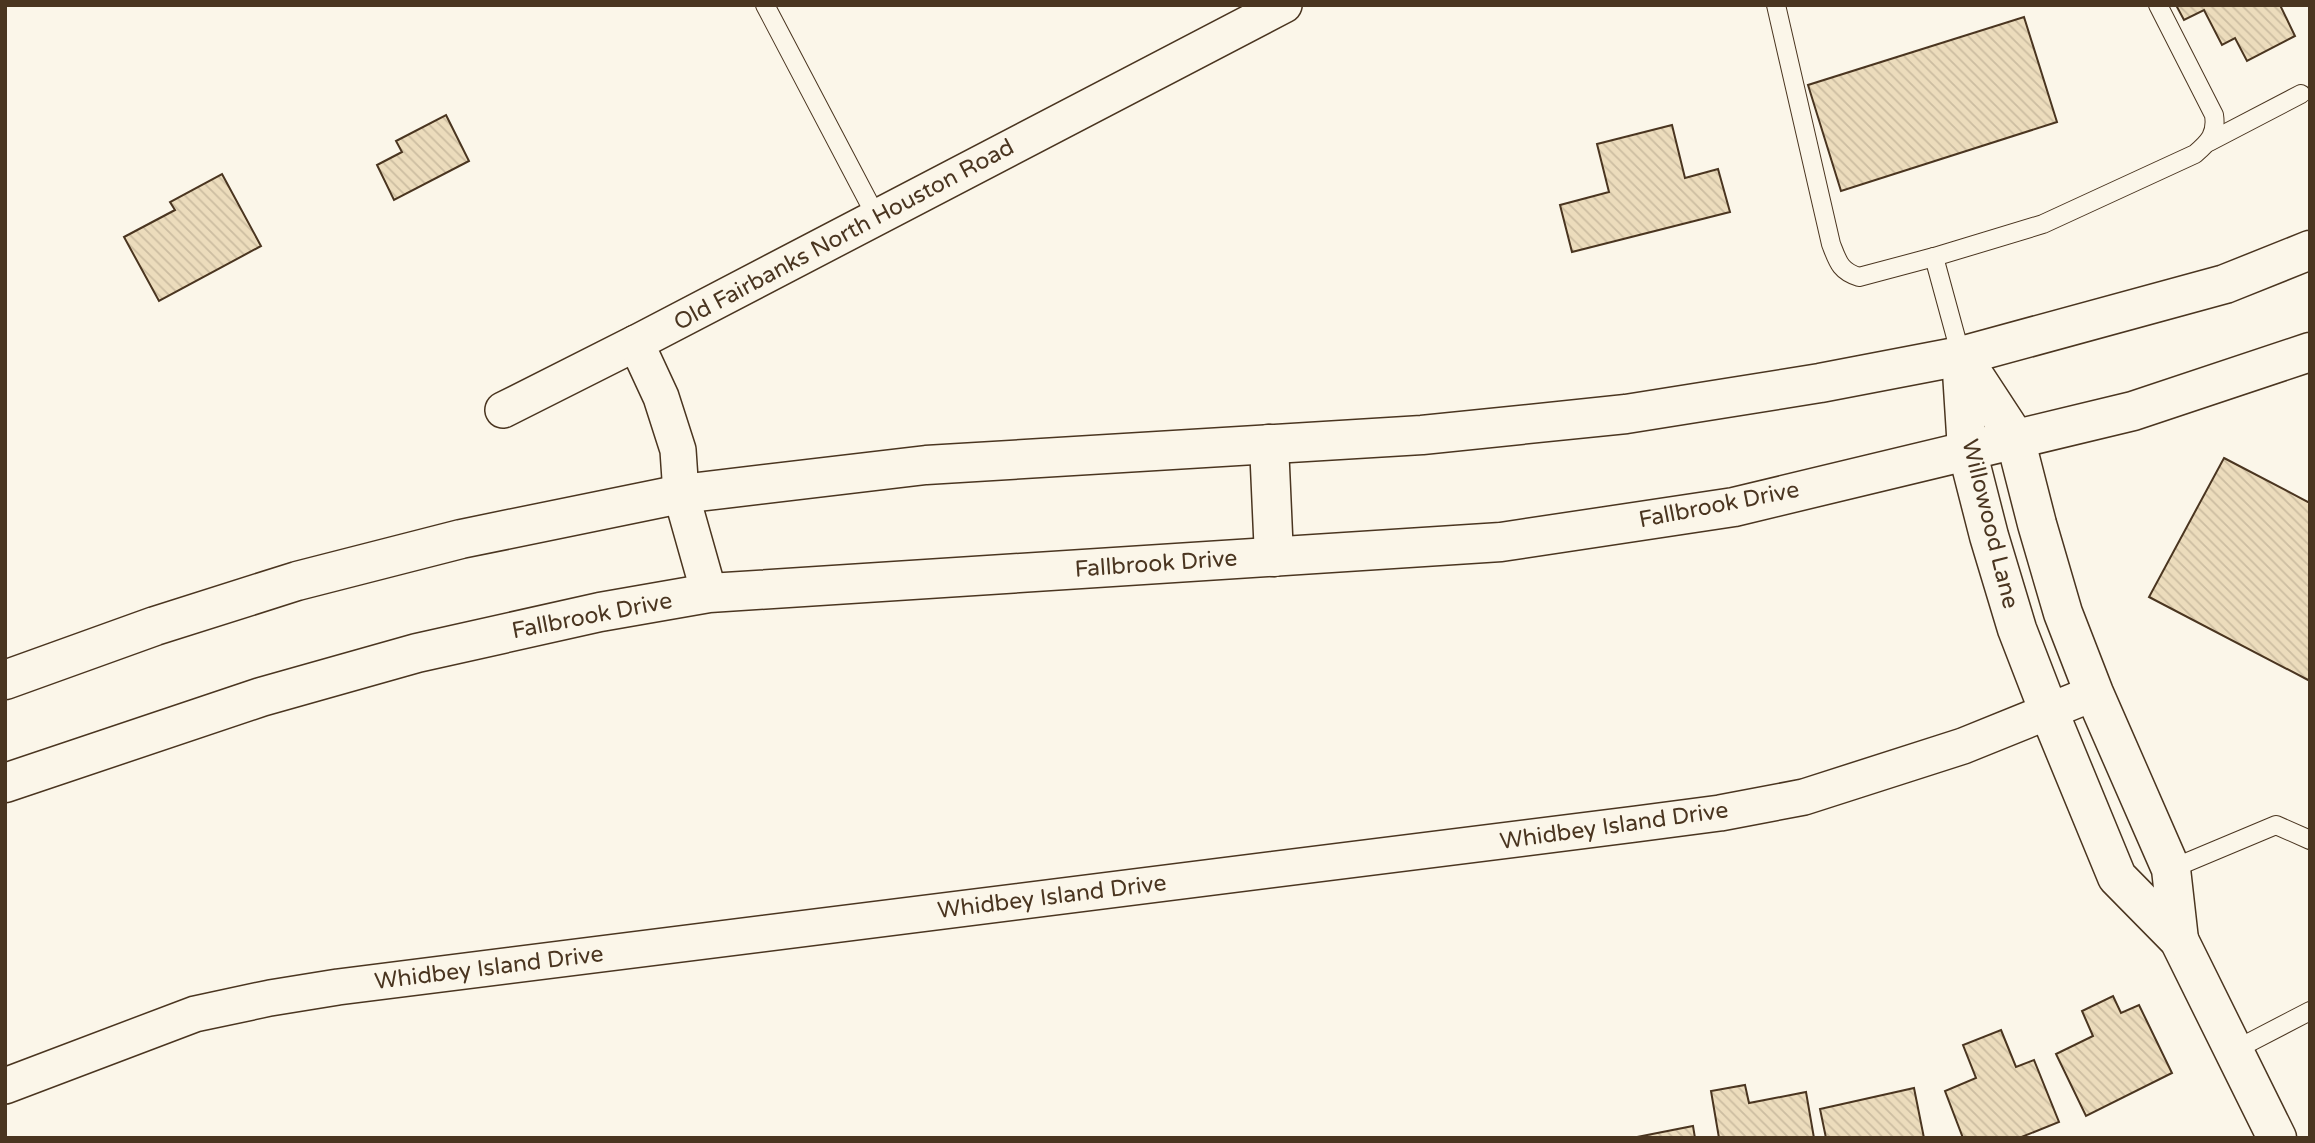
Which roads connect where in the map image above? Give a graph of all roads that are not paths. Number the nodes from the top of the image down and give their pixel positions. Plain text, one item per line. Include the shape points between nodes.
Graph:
1 (765, 5) edge
2 (1284, 5) edge
3 (1776, 5) edge
4 (2158, 5) edge
5 (2301, 94) dead end
6 (2209, 142) junction
7 (877, 218) junction
8 (2310, 250) edge
9 (1934, 257) junction
10 (636, 343) junction
11 (2310, 352) edge
12 (1961, 356) junction
13 (503, 410) dead end
14 (2015, 438) junction
15 (1269, 444) junction
16 (1967, 450) junction
17 (681, 494) junction
18 (1274, 557) junction
19 (709, 593) junction
20 (5, 680) edge
21 (2094, 693) junction
22 (2049, 712) junction
23 (5, 783) edge
24 (2310, 840) edge
25 (2171, 869) junction
26 (2179, 940) junction
27 (2310, 1011) edge
28 (2233, 1051) junction
29 (5, 1086) edge
30 (2267, 1134) edge

1 - 7 lane
2 - 7 street, Old Fairbanks North Houston Road
3 - 9 lane via 1839,263 1847,273 1859,276
4 - 6 lane via 2214,115 2216,129
5 - 6 lane
6 - 9 lane via 2195,154 2042,224
7 - 10 street, Old Fairbanks North Houston Road
8 - 12 main road via 2225,284
9 - 12 lane
10 - 13 street, Old Fairbanks North Houston Road
10 - 17 street via 661,397 678,450
11 - 14 main road, Fallbrook Drive via 2133,411
12 - 14 main road, Willowood Lane
12 - 15 main road via 1626,414 1422,435
12 - 16 main road, Willowood Lane
14 - 16 main road, Fallbrook Drive
14 - 21 main road, Willowood Lane via 2063,613
15 - 17 main road via 926,465
15 - 18 main road
16 - 18 main road, Fallbrook Drive via 1734,507 1501,542
16 - 22 main road, Willowood Lane via 2017,629
17 - 19 street
17 - 20 main road via 461,539 297,581
18 - 19 main road, Fallbrook Drive
19 - 23 main road, Fallbrook Drive via 417,653 261,697
21 - 22 street, Whidbey Island Drive
21 - 25 main road, Willowood Lane
22 - 26 main road, Willowood Lane via 2117,877
22 - 29 street, Whidbey Island Drive via 1890,771 1804,797 1732,811 338,987 195,1014
24 - 25 lane via 2276,825
25 - 26 main road, Willowood Lane
26 - 28 main road, Willowood Lane
27 - 28 lane
28 - 30 main road, Willowood Lane

